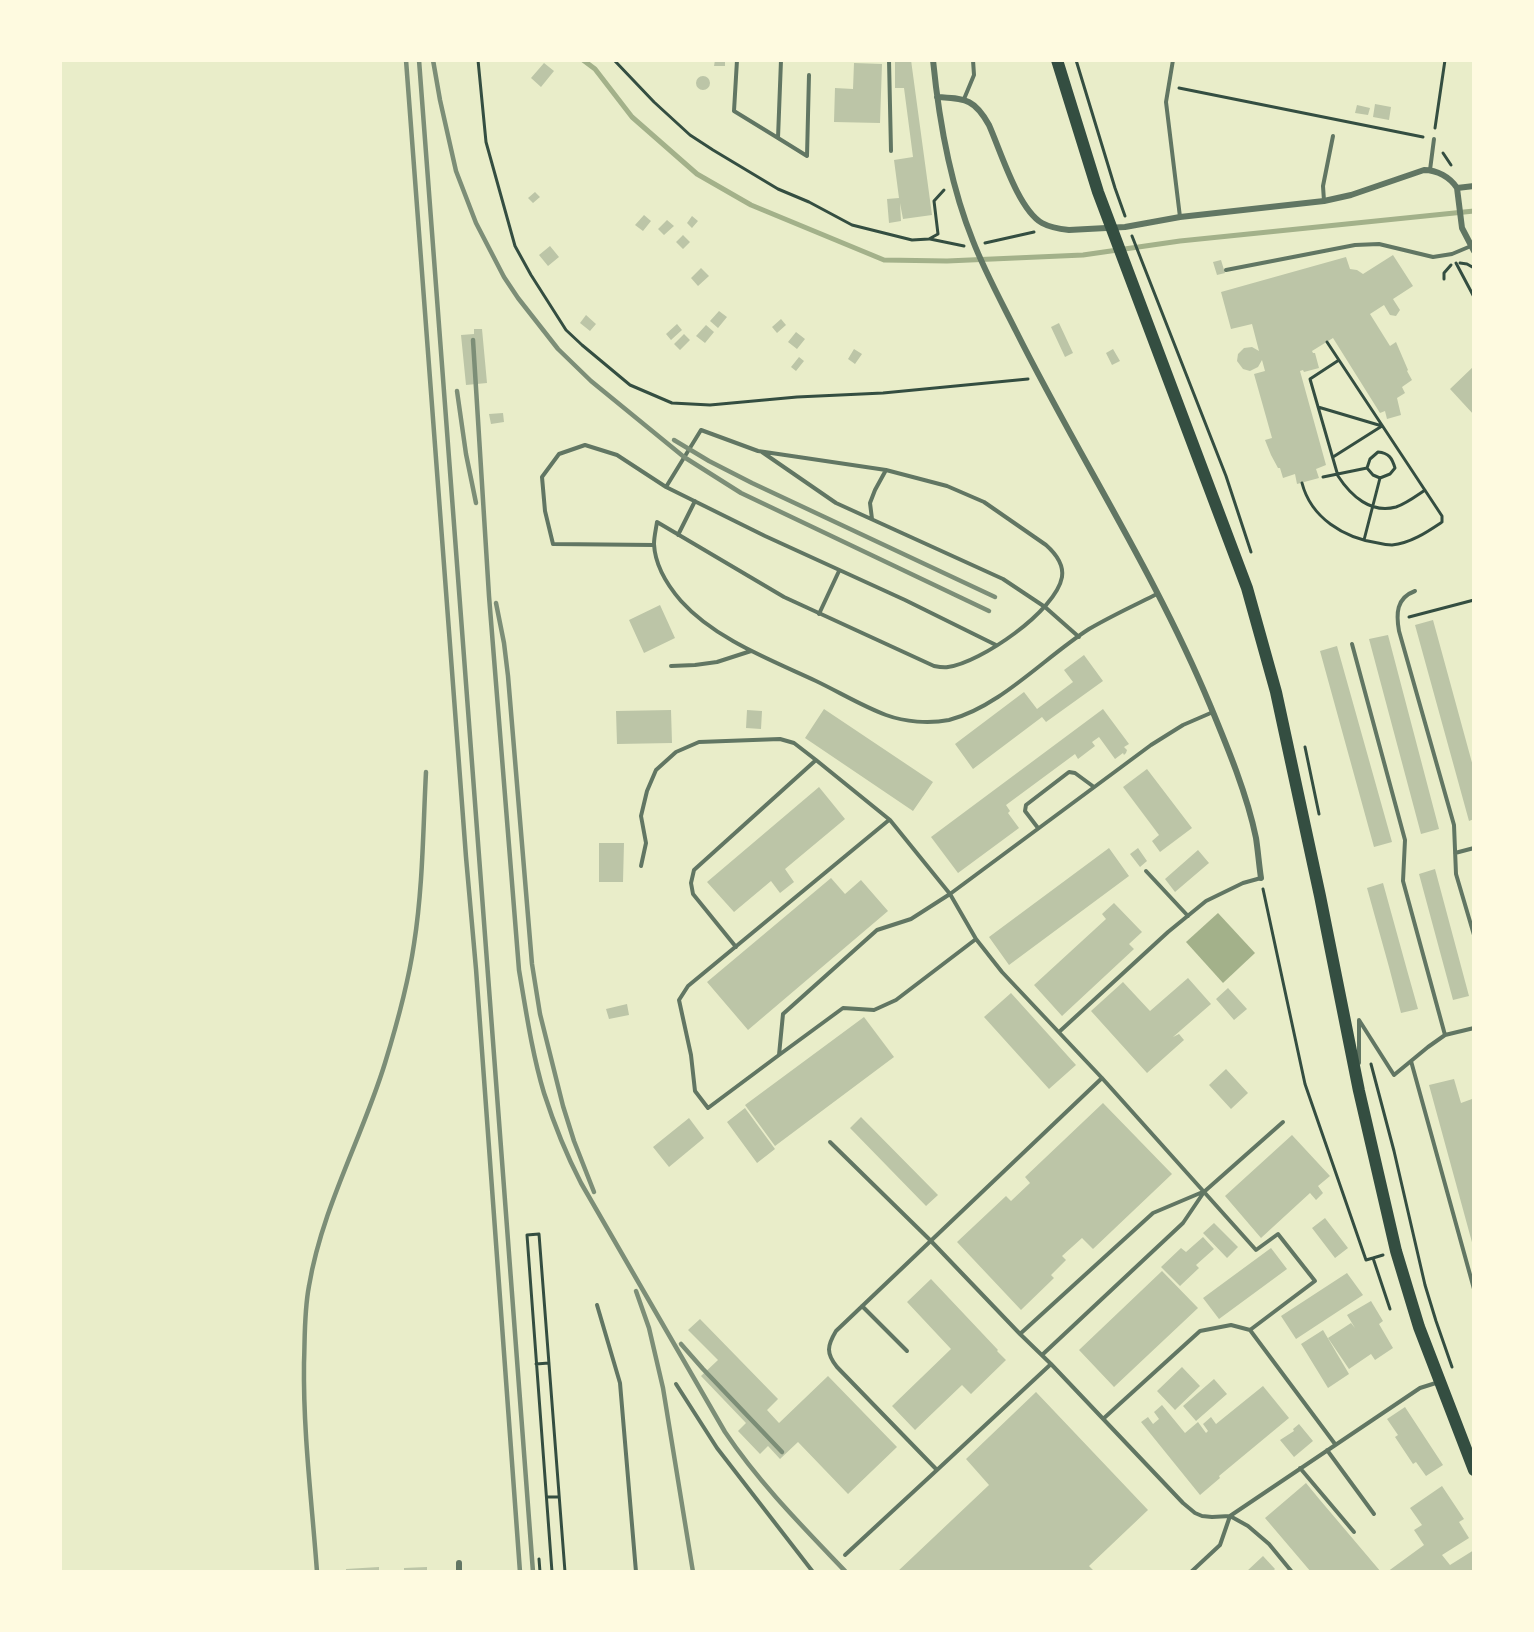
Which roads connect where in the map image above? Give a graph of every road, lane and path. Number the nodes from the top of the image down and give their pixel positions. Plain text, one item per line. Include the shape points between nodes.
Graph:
1 (614, 60) edge
2 (737, 60) edge
3 (782, 60) edge
4 (889, 60) edge
5 (933, 60) edge
6 (973, 60) edge
7 (1057, 60) edge
8 (1076, 60) edge
9 (1173, 60) edge
10 (1445, 60) edge
11 (478, 61) edge
12 (809, 75) dead end
13 (1169, 87) junction
14 (937, 97) junction
15 (964, 99) junction
16 (1333, 136) dead end
17 (778, 138) junction
18 (1434, 139) junction
19 (891, 151) dead end
20 (1430, 170) junction
21 (1447, 177) junction
22 (953, 179) junction
23 (1474, 186) edge
24 (1115, 188) dead end
25 (1457, 188) junction
26 (1324, 201) junction
27 (1180, 217) junction
28 (1050, 227) junction
29 (929, 239) junction
30 (974, 242) junction
31 (967, 247) dead end
32 (1473, 248) edge
33 (1456, 262) junction
34 (1474, 268) edge
35 (1226, 270) dead end
36 (1444, 279) dead end
37 (1474, 297) edge
38 (1328, 342) dead end
39 (1339, 360) junction
40 (1039, 378) junction
41 (1318, 407) junction
42 (1382, 426) junction
43 (761, 451) junction
44 (1333, 457) junction
45 (1367, 468) junction
46 (886, 470) junction
47 (1323, 477) dead end
48 (1380, 478) junction
49 (1302, 483) dead end
50 (666, 487) junction
51 (1425, 490) junction
52 (695, 501) junction
53 (872, 519) junction
54 (678, 535) junction
55 (1364, 540) junction
56 (654, 545) junction
57 (839, 571) junction
58 (1415, 591) dead end
59 (1158, 593) junction
60 (1474, 600) edge
61 (1045, 607) junction
62 (819, 614) junction
63 (1407, 618) dead end
64 (1079, 637) junction
65 (1352, 644) dead end
66 (996, 645) junction
67 (752, 651) junction
68 (671, 666) dead end
69 (1213, 712) junction
70 (816, 760) junction
71 (1094, 787) junction
72 (890, 820) junction
73 (1038, 828) junction
74 (1474, 848) edge
75 (1455, 853) junction
76 (641, 866) dead end
77 (1146, 871) dead end
78 (1261, 878) junction
79 (950, 894) junction
80 (1188, 916) junction
81 (1474, 935) edge
82 (976, 939) junction
83 (736, 947) junction
84 (1474, 1028) edge
85 (1059, 1032) junction
86 (1445, 1035) junction
87 (779, 1055) junction
88 (1412, 1062) junction
89 (1102, 1078) junction
90 (1359, 1091) junction
91 (1283, 1122) dead end
92 (830, 1142) dead end
93 (1205, 1191) junction
94 (930, 1240) junction
95 (1373, 1258) dead end
96 (1474, 1289) edge
97 (597, 1305) dead end
98 (862, 1306) junction
99 (1250, 1330) junction
100 (1020, 1334) junction
101 (907, 1351) dead end
102 (1042, 1355) junction
103 (549, 1363) junction
104 (536, 1364) junction
105 (1051, 1364) junction
106 (1440, 1382) junction
107 (676, 1384) dead end
108 (1103, 1419) junction
109 (1335, 1444) junction
110 (1327, 1450) junction
111 (1473, 1462) edge
112 (1300, 1468) junction
113 (937, 1470) junction
114 (547, 1497) junction
115 (559, 1497) junction
116 (1374, 1514) dead end
117 (1230, 1515) junction
118 (1354, 1532) dead end
119 (845, 1555) dead end
120 (539, 1559) dead end
121 (459, 1563) dead end
122 (459, 1572) edge
123 (540, 1572) edge
124 (552, 1572) edge
125 (565, 1572) edge
126 (636, 1572) edge
127 (813, 1572) edge
128 (1191, 1572) edge
129 (1292, 1572) edge

1 - 29 path via 690,135 778,189 852,225 912,240
2 - 17 lane via 734,111
3 - 17 lane
4 - 19 lane
5 - 14 street
6 - 15 lane via 974,75
7 - 90 main road via 1098,192 1250,598 1276,692
8 - 24 path
9 - 13 lane
10 - 18 path
11 - 40 path via 486,142 515,246 566,330 630,385 672,403 710,405
12 - 17 lane via 807,156
13 - 18 path
13 - 27 lane via 1166,102
14 - 15 street
14 - 22 street
15 - 28 street via 984,115 1023,205
16 - 26 lane via 1323,186
18 - 20 lane
18 - 21 path via 1450,164 1452,171
20 - 21 street
20 - 26 street
21 - 25 street
22 - 29 path via 934,201 938,234
22 - 30 street
23 - 25 street
25 - 32 street via 1462,228
26 - 27 street
27 - 28 street via 1125,227
28 - 30 path
29 - 31 path
30 - 40 street
32 - 35 lane via 1433,257 1379,244 1355,245
33 - 34 path
33 - 36 path via 1444,273
33 - 37 path
38 - 39 path
39 - 41 path via 1310,379
39 - 42 path
40 - 59 street
41 - 42 path
41 - 44 path
42 - 44 path
42 - 51 path
43 - 46 lane
43 - 50 lane via 701,430
43 - 53 lane via 836,503
44 - 51 path via 1346,488 1370,506 1394,507
45 - 47 path
45 - 48 path
45 - 48 path via 1378,452 1385,453 1395,468
46 - 53 lane via 870,503
46 - 61 lane via 947,486 984,502 1046,545 1062,570 1060,584
48 - 55 path
49 - 55 path via 1327,523
50 - 52 lane
50 - 56 lane via 617,455 585,445 559,453 542,477 553,544
51 - 55 path via 1442,522 1418,537 1391,545
52 - 54 lane
52 - 57 lane
53 - 61 lane via 1003,579
54 - 56 lane via 657,522
54 - 62 lane
56 - 67 lane via 659,566 681,601 705,623
57 - 62 lane
57 - 66 lane
58 - 75 lane via 1399,604 1399,631 1454,825
59 - 64 lane
59 - 69 street
60 - 63 path
61 - 64 lane
61 - 66 lane
62 - 66 lane via 934,666 959,665
64 - 67 lane via 994,698 950,719 932,722 887,715
65 - 86 lane via 1405,840 1403,881
67 - 68 lane via 717,662
69 - 71 lane via 1151,745
69 - 78 street via 1256,837
70 - 72 lane
70 - 76 lane via 794,742 780,739 699,742 676,752 656,770 647,791 641,816 646,843
70 - 83 lane via 694,870 693,894
71 - 73 lane
71 - 73 lane via 1075,772 1069,772 1026,805 1025,811
72 - 79 lane
72 - 83 lane
73 - 79 lane
74 - 75 lane
75 - 81 lane via 1456,874
77 - 80 lane
78 - 80 lane via 1206,901
78 - 95 path via 1305,1084 1366,1260
79 - 82 lane
79 - 87 lane via 911,920 876,930 783,1014
80 - 85 lane
82 - 85 lane
82 - 87 lane via 896,999 874,1010 843,1008
83 - 87 lane via 687,986 679,1000 694,1091 708,1108
84 - 86 lane
85 - 89 lane
86 - 88 lane
88 - 90 lane via 1394,1075 1359,1020
88 - 96 lane
89 - 93 lane
89 - 94 lane
90 - 106 main road via 1396,1251
91 - 93 lane
92 - 94 lane
93 - 99 lane via 1256,1250 1278,1234 1315,1281
93 - 100 lane via 1153,1213
93 - 102 lane via 1183,1223
94 - 98 lane
94 - 100 lane
97 - 126 lane via 620,1383
98 - 101 lane
98 - 113 lane via 831,1339 831,1359
99 - 108 lane via 1231,1324 1200,1331
99 - 109 lane
100 - 102 lane
102 - 105 lane
103 - 104 path
103 - 104 path via 539,1234 527,1235
103 - 115 path
104 - 114 path
105 - 108 lane
105 - 113 lane
106 - 109 lane via 1420,1388
106 - 111 main road
107 - 127 lane via 717,1448
108 - 117 lane via 1195,1513 1212,1517
109 - 110 lane
110 - 112 lane
110 - 116 lane
112 - 117 lane
112 - 118 lane
113 - 119 lane
114 - 115 path
114 - 124 path
115 - 125 path
117 - 128 lane via 1220,1545
117 - 129 lane via 1269,1544
120 - 123 path
121 - 122 street

